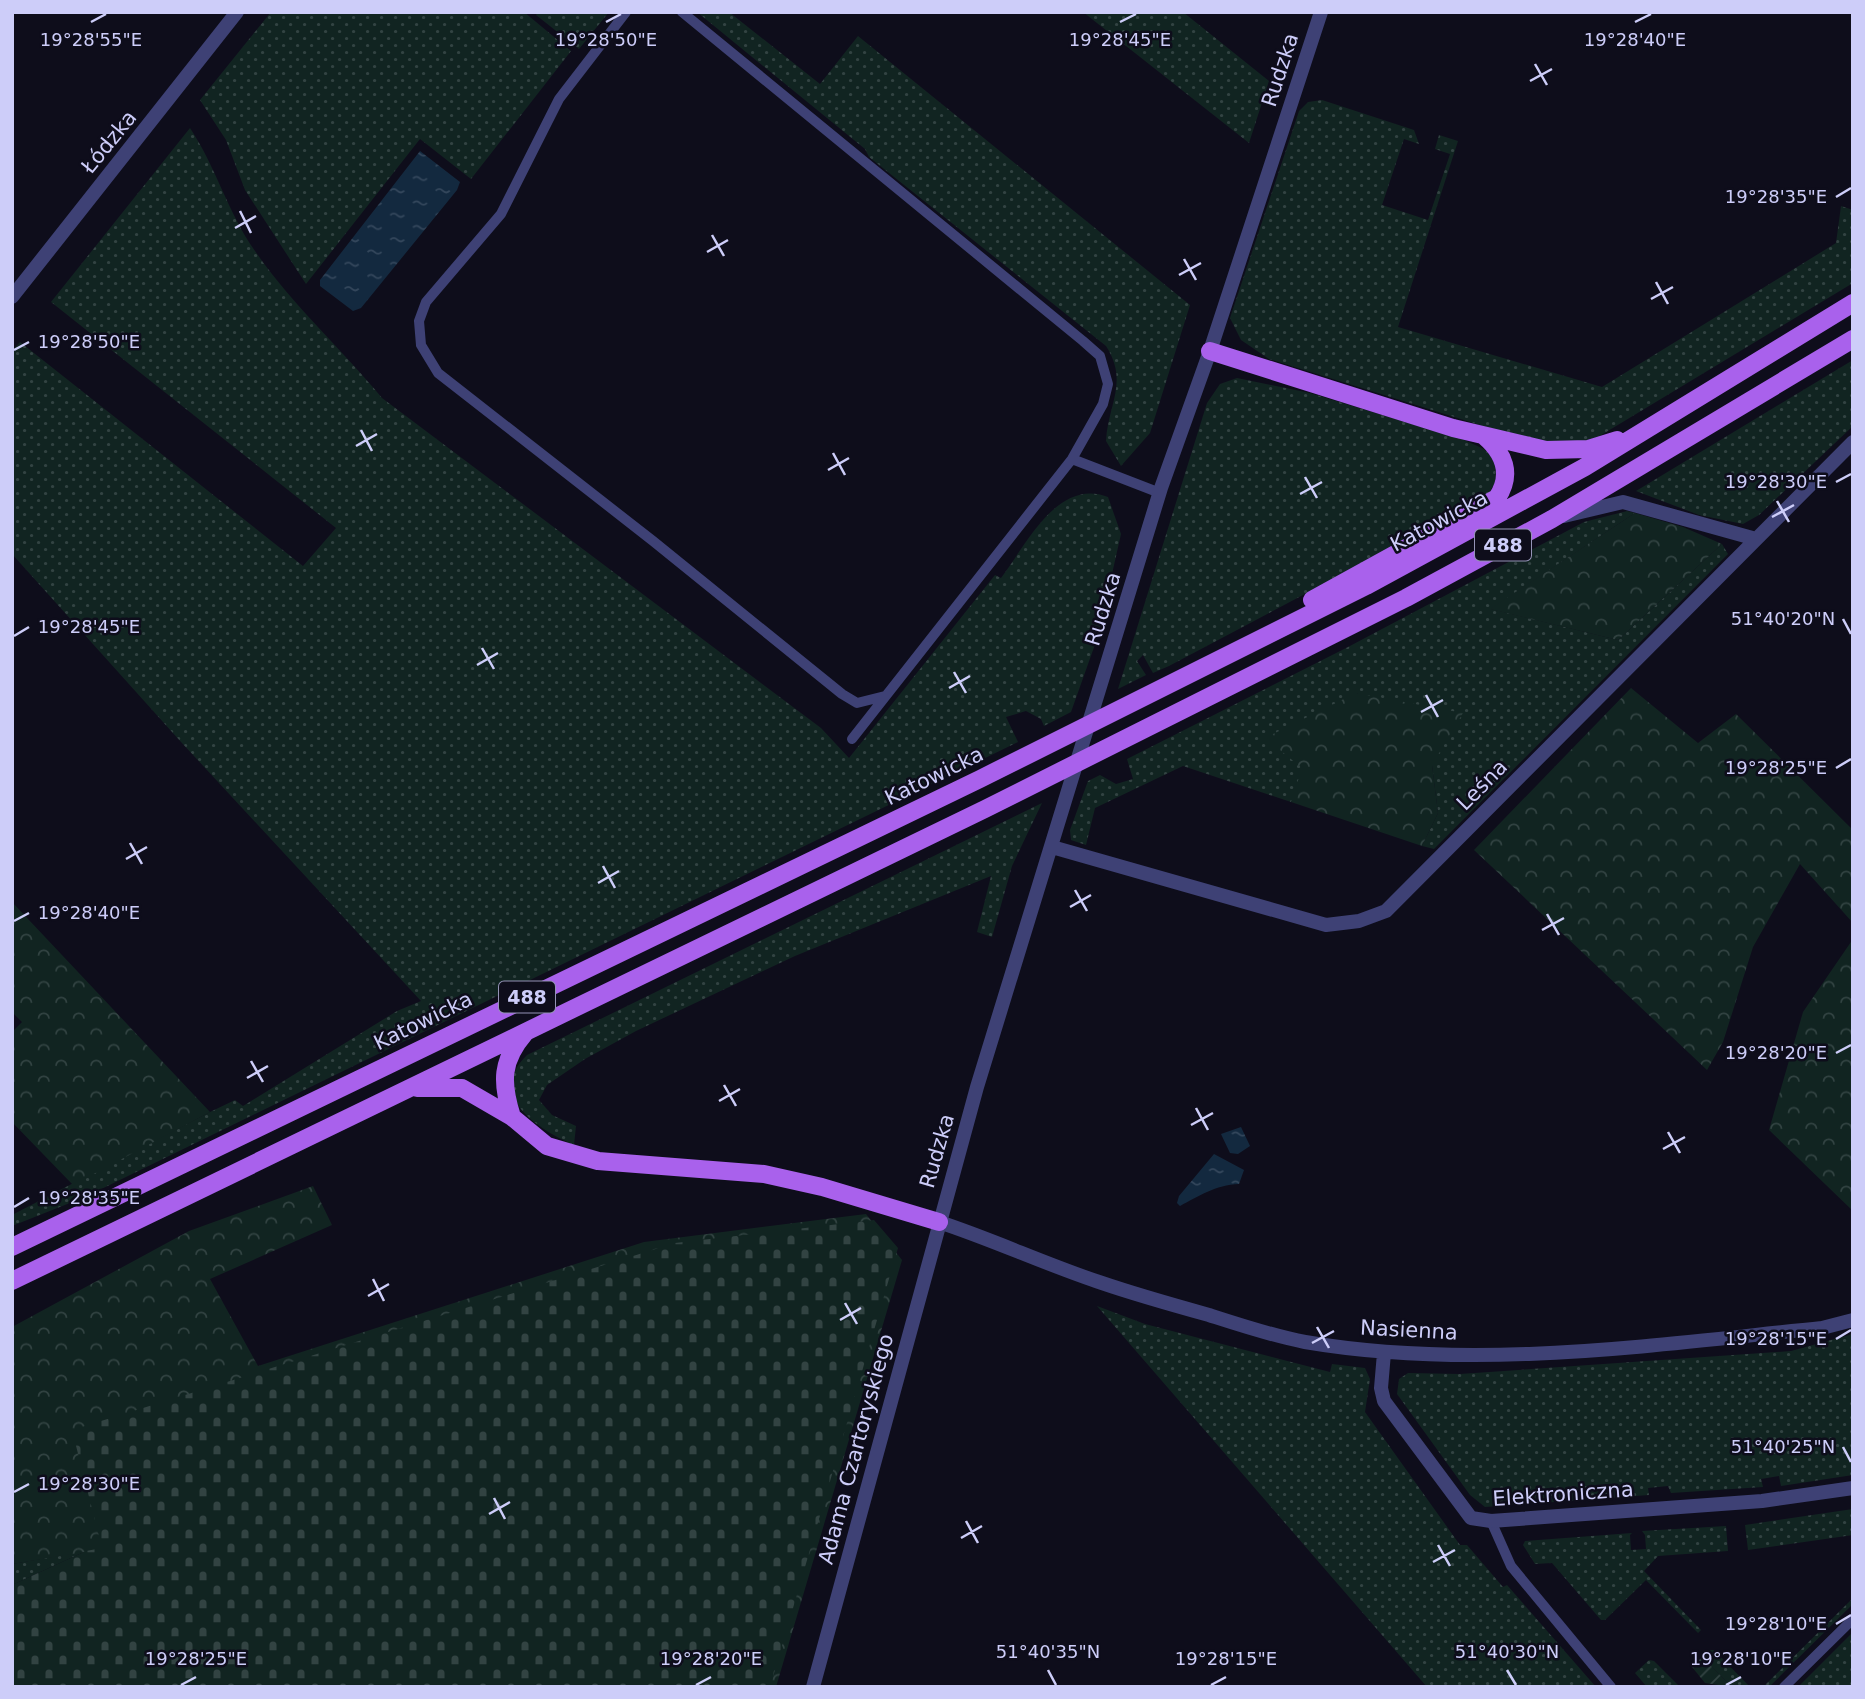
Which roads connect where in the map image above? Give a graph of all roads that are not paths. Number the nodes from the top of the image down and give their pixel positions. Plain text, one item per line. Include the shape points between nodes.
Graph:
1 (237, 12) edge
2 (626, 12) edge
3 (682, 12) edge
4 (1321, 12) edge
5 (12, 297) edge
6 (1853, 303) edge
7 (1853, 340) edge
8 (1210, 351) junction
9 (1647, 431) junction
10 (1484, 436) junction
11 (1853, 442) edge
12 (1072, 459) junction
13 (1160, 493) junction
14 (1552, 519) junction
15 (1756, 539) junction
16 (1206, 666) junction
17 (885, 696) junction
18 (852, 739) dead end
19 (1052, 847) junction
20 (529, 1028) junction
21 (404, 1090) junction
22 (512, 1116) junction
23 (939, 1222) junction
24 (12, 1247) edge
25 (12, 1281) edge
26 (1853, 1320) edge
27 (1384, 1353) junction
28 (1853, 1488) edge
29 (1491, 1521) junction
30 (1853, 1619) edge
31 (813, 1687) edge
32 (1611, 1687) edge
33 (1784, 1687) edge

1 - 5 street, Łódzka
2 - 17 lane via 559,99 500,214 426,302 419,321 421,345 438,373 842,694 857,703
3 - 12 lane via 1100,356 1108,384 1104,404
4 - 8 street, Rudzka
6 - 9 main road, Katowicka / 488
7 - 14 main road, 488
8 - 10 main road
8 - 13 street, Rudzka
9 - 10 main road via 1566,452
9 - 16 main road, Katowicka / 488 via 1366,586
10 - 16 main road via 1498,449 1506,469 1502,491 1489,506 1294,610
11 - 15 street, Leśna
12 - 13 lane
12 - 17 lane
13 - 19 street, Rudzka
14 - 15 street via 1623,502
14 - 20 main road, 488 via 1406,598 985,809
15 - 19 street, Leśna via 1386,911 1359,921 1326,925
16 - 24 main road, Katowicka / 488
17 - 18 lane
19 - 23 street, Rudzka via 976,1087
20 - 21 main road, 488
20 - 22 main road via 513,1047 506,1067 503,1089
21 - 22 main road via 462,1088
21 - 25 main road, 488
22 - 23 main road via 547,1146 572,1156 764,1174 822,1186
23 - 27 street, Nasienna via 1100,1283 1253,1329 1304,1342
23 - 31 street, Adama Czartoryskiego
26 - 27 street, Nasienna via 1822,1328 1630,1347 1491,1354
27 - 29 street, Elektroniczna via 1384,1401 1466,1514
28 - 29 street, Elektroniczna via 1762,1501
29 - 32 lane via 1511,1566
30 - 33 lane

